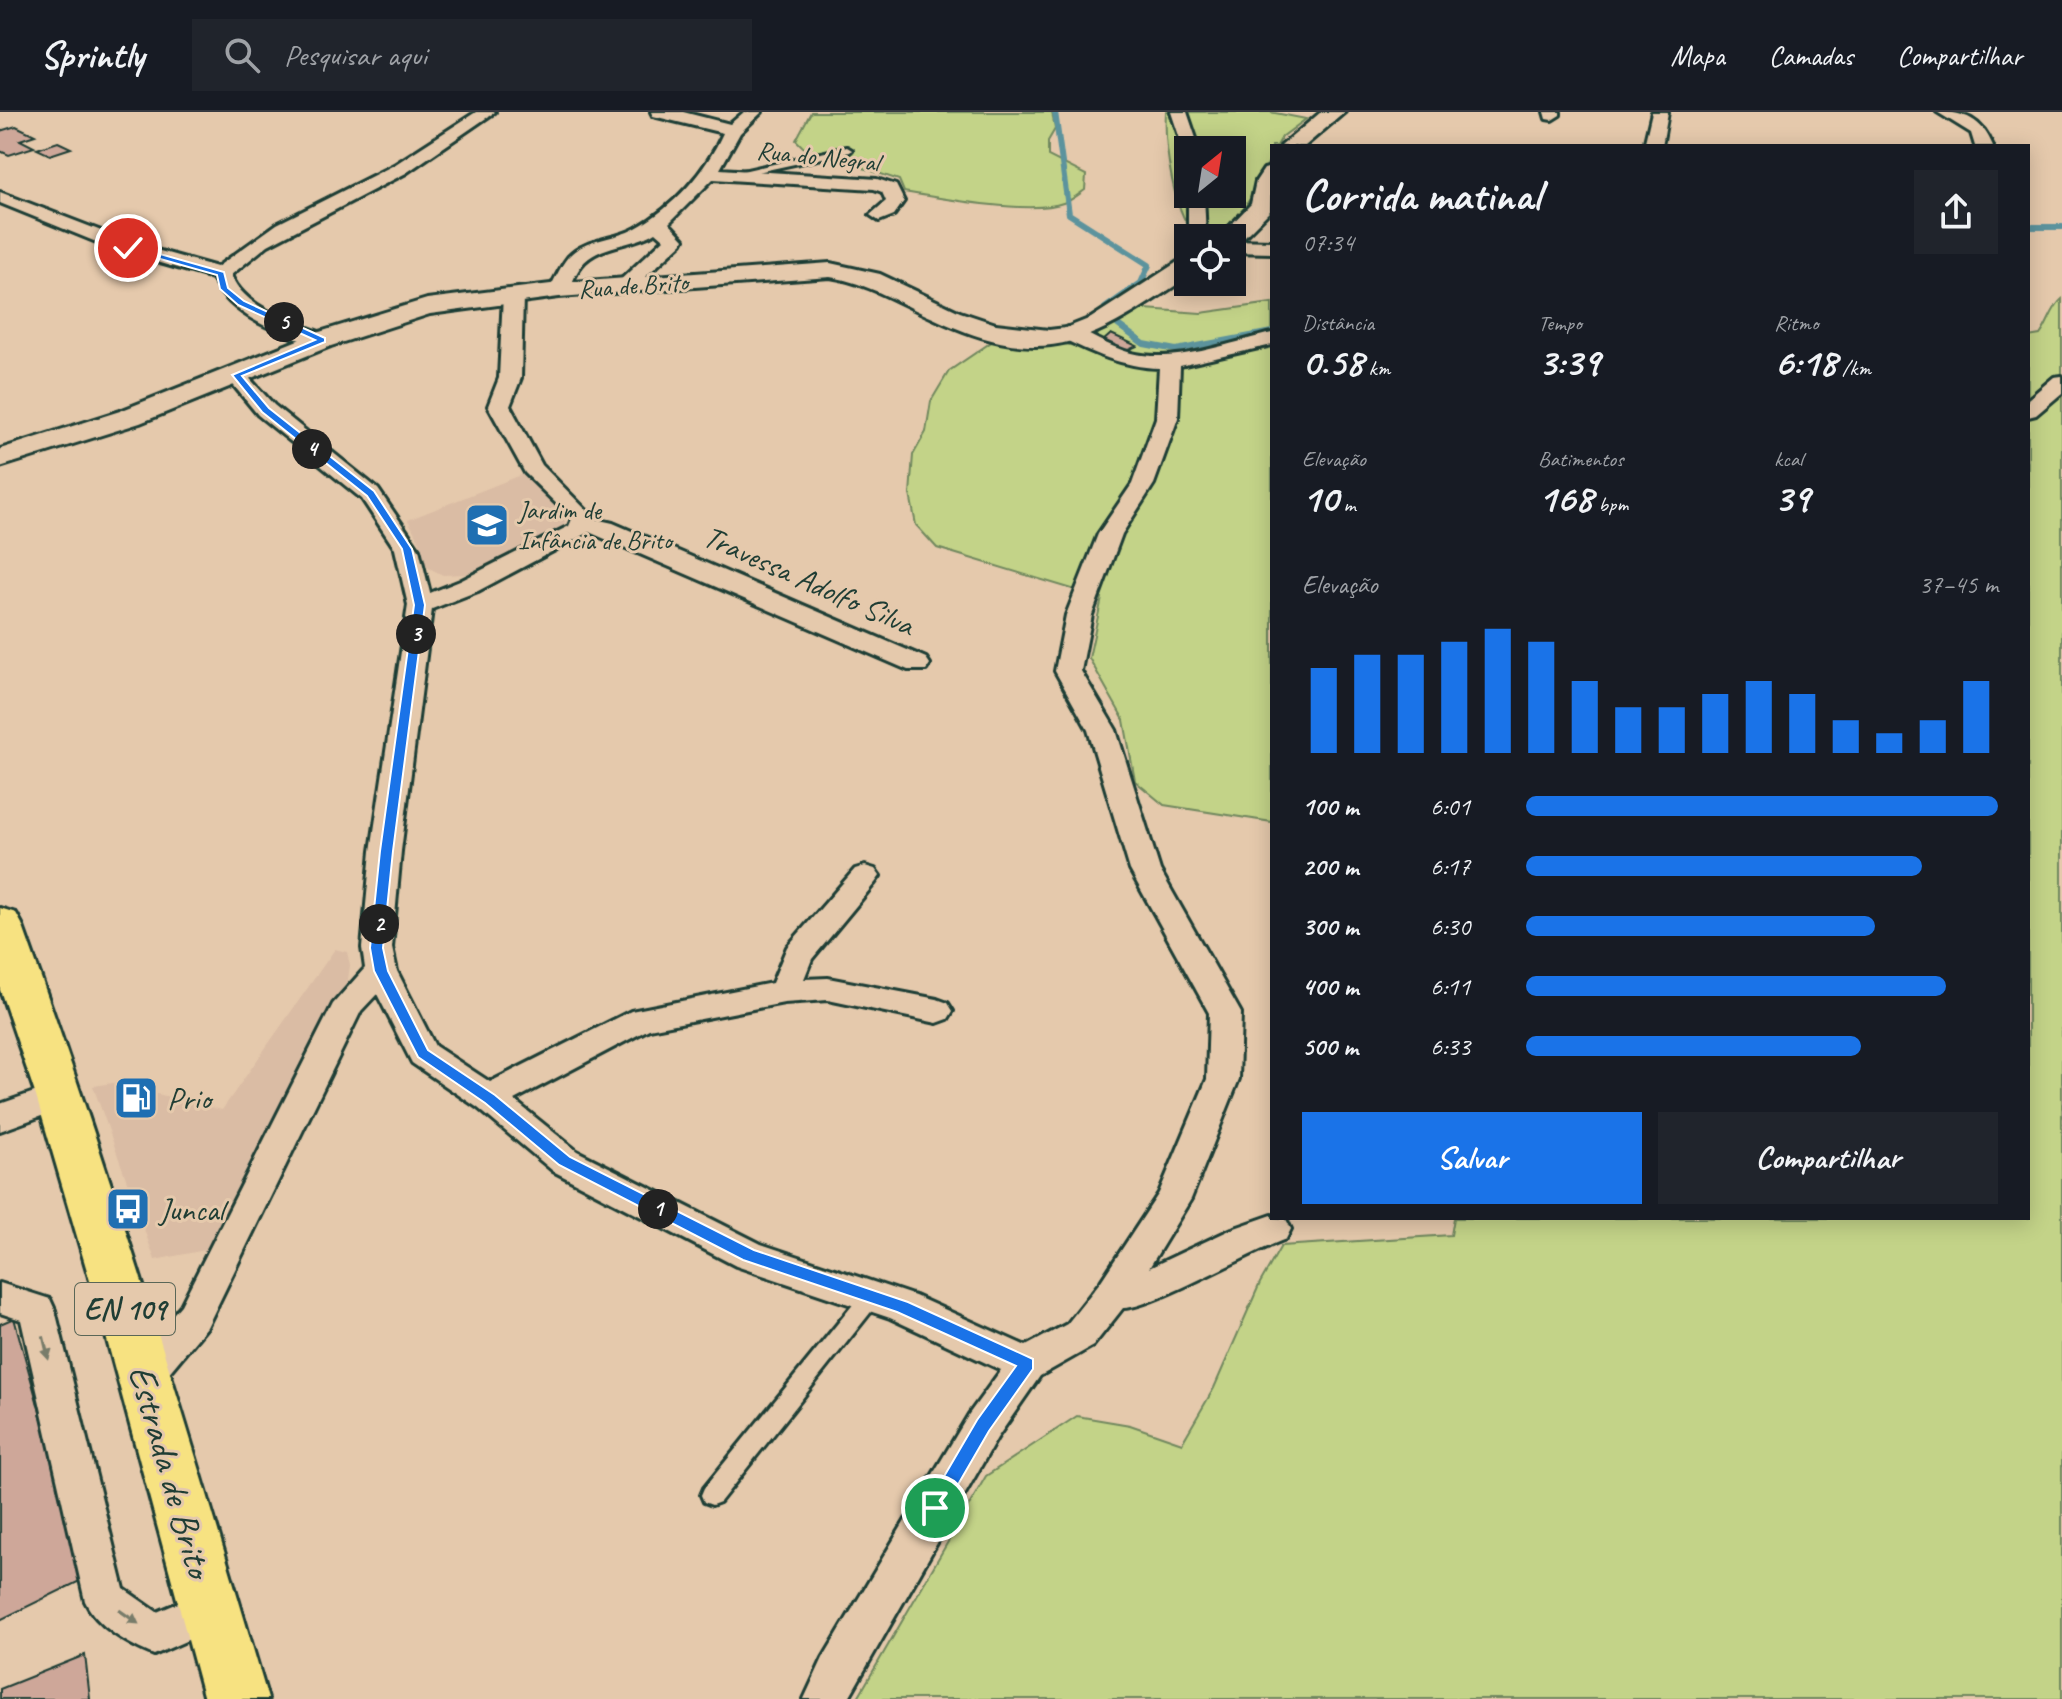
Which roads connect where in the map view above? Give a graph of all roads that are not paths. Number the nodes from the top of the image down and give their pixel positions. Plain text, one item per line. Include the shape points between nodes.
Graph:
1 (487, 112) edge
2 (659, 112) edge
3 (754, 112) edge
4 (1179, 112) edge
5 (1334, 112) edge
6 (1660, 112) edge
7 (1945, 112) edge
8 (732, 131) junction
9 (1187, 136) edge
10 (1294, 144) edge
11 (1653, 144) edge
12 (1983, 144) edge
13 (847, 150) dead end
14 (706, 173) junction
15 (739, 173) junction
16 (1270, 177) edge
17 (0, 197) edge
18 (879, 215) dead end
19 (658, 223) junction
20 (1244, 224) edge
21 (1246, 246) edge
22 (1270, 247) edge
23 (221, 274) junction
24 (1174, 275) edge
25 (624, 286) junction
26 (559, 290) junction
27 (513, 295) junction
28 (1067, 333) junction
29 (1270, 339) edge
30 (322, 340) junction
31 (1170, 361) junction
32 (236, 375) junction
33 (2062, 382) edge
34 (2030, 408) edge
35 (0, 458) edge
36 (584, 524) junction
37 (420, 605) junction
38 (917, 664) dead end
39 (865, 876) dead end
40 (0, 924) edge
41 (381, 971) junction
42 (784, 992) junction
43 (937, 1011) dead end
44 (60, 1096) junction
45 (490, 1099) junction
46 (0, 1118) edge
47 (1273, 1229) dead end
48 (1114, 1292) junction
49 (871, 1297) junction
50 (0, 1298) edge
51 (1027, 1364) junction
52 (144, 1375) junction
53 (712, 1495) dead end
54 (209, 1610) junction
55 (236, 1699) edge
56 (826, 1699) edge

1 - 23 street via 400,169 263,239
2 - 8 street
3 - 8 street
4 - 9 street
5 - 10 street
6 - 11 street
7 - 12 street via 1978,130
8 - 14 street
13 - 15 lane
14 - 15 street, Rua do Negral
14 - 19 street
15 - 18 street, Rua do Negral via 751,178 877,184 890,189 895,201
16 - 20 street via 1262,206
17 - 23 street via 128,248
19 - 25 street via 675,239
19 - 26 street via 578,258
21 - 22 street
23 - 30 street via 224,289 241,303
24 - 28 street, Rua de Brito via 1088,329
25 - 26 street, Rua de Brito
25 - 28 street, Rua de Brito via 850,272 975,328 1019,337
26 - 27 street, Rua de Brito
27 - 30 street, Rua de Brito via 427,307
27 - 36 street via 510,378 499,406 533,468 584,518
28 - 31 street via 1109,353
29 - 31 street
30 - 32 street, Rua de Brito
31 - 48 street via 1167,418 1143,484 1110,534 1079,615 1068,671 1102,730 1145,870 1225,1013 1223,1079 1174,1199
32 - 35 street, Rua de Brito via 130,417
32 - 37 street via 266,410 370,494 407,549
33 - 34 street
36 - 37 street via 469,586
36 - 38 street, Travessa Adolfo Silva via 605,528
37 - 41 street via 386,851 377,948
39 - 42 street via 798,955
40 - 44 main road, Estrada de Brito / EN 109
41 - 45 street via 423,1054
41 - 52 street via 349,1004 194,1316
42 - 43 street via 828,989
42 - 45 street via 642,1019
44 - 46 street
44 - 52 main road, Estrada de Brito / EN 109
45 - 49 street via 565,1161 749,1255
47 - 48 street via 1132,1293
48 - 51 street via 1080,1335
49 - 51 street
49 - 53 lane
50 -> 54 street via 37,1310 106,1601 154,1634
51 - 56 street via 983,1426
52 - 54 main road, Estrada de Brito / EN 109
54 - 55 main road, Estrada de Brito / EN 109

